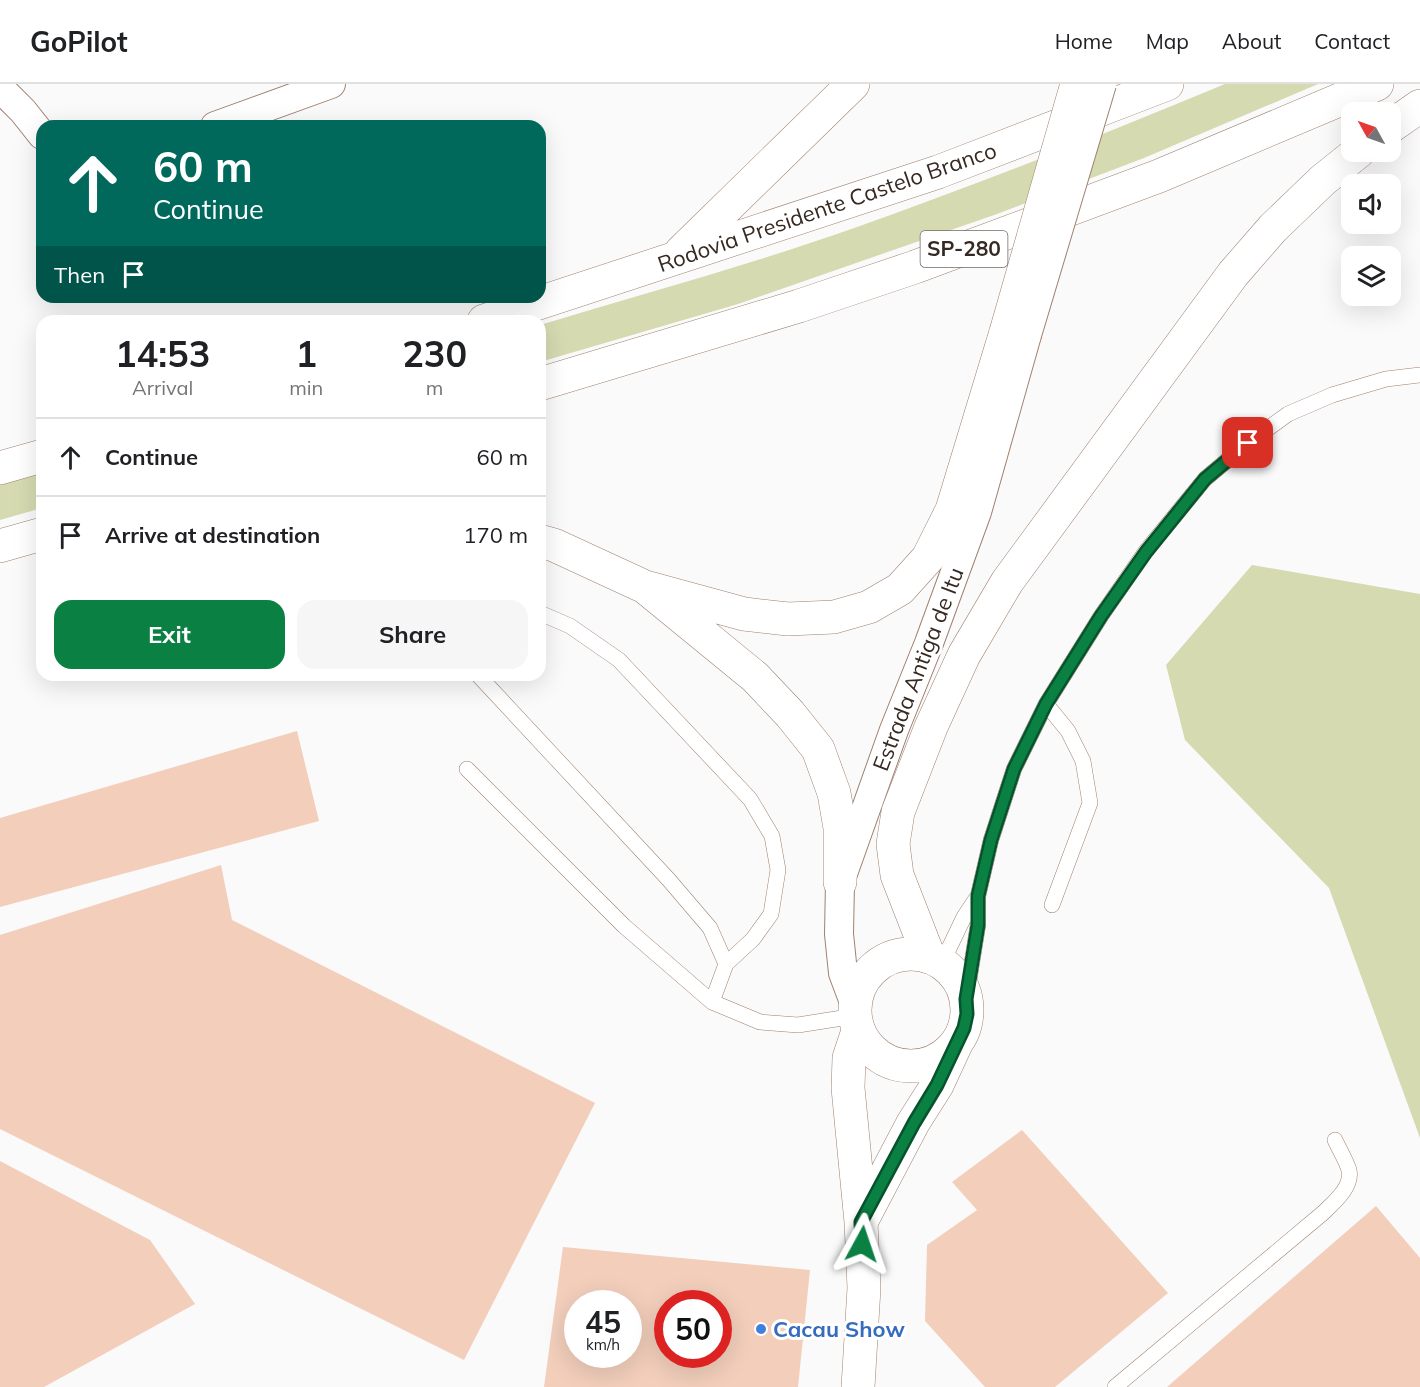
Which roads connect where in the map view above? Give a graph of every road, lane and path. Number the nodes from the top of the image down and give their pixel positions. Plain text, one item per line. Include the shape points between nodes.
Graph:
1 (331, 84) edge
2 (854, 84) edge
3 (1077, 84) edge
4 (1102, 84) edge
5 (1167, 84) edge
6 (1377, 84) edge
7 (0, 88) edge
8 (1420, 106) edge
9 (1401, 119) edge
10 (232, 120) edge
11 (36, 128) edge
12 (1346, 162) edge
13 (675, 259) junction
14 (546, 301) edge
15 (539, 303) edge
16 (502, 315) edge
17 (1017, 333) junction
18 (1420, 375) edge
19 (546, 382) edge
20 (36, 458) edge
21 (0, 468) edge
22 (36, 536) edge
23 (546, 543) edge
24 (0, 546) edge
25 (645, 587) junction
26 (546, 616) edge
27 (484, 681) edge
28 (1046, 704) junction
29 (467, 770) dead end
30 (840, 882) junction
31 (978, 896) junction
32 (1052, 905) dead end
33 (936, 960) junction
34 (726, 964) junction
35 (966, 999) junction
36 (712, 1002) junction
37 (856, 1017) junction
38 (957, 1041) junction
39 (1335, 1140) dead end
40 (861, 1222) junction
41 (858, 1387) edge
42 (1115, 1387) edge

1 - 10 street
2 - 13 main road
3 - 17 main road, bridge
4 - 17 street, Estrada Antiga de Itu, bridge
5 - 13 main road, Rodovia Presidente Castelo Branco via 938,172
6 - 19 main road, SP-280 via 1159,176 915,267
7 - 11 street
8 - 9 main road
12 - 33 main road via 1281,220 1233,274 1007,582 964,655 898,812 893,844 897,875
13 - 14 main road, Rodovia Presidente Castelo Branco
15 - 16 main road, Rodovia Presidente Castelo Branco
17 - 25 main road via 952,510 928,558 900,589 869,607 834,617 788,619 744,614
17 - 30 street, Estrada Antiga de Itu via 977,512
18 - 28 lane via 1386,379 1332,395 1288,414 1205,479 1146,552
20 - 21 main road
22 - 24 main road
23 - 25 main road
25 - 30 main road via 755,677 818,749 834,793 840,828
26 - 34 lane via 570,626 619,660 750,799 772,836 778,870 771,914 753,939
27 - 34 lane via 710,928
28 - 31 lane via 1014,769
28 - 32 lane via 1068,731 1083,761 1090,803
29 - 36 lane via 624,926
30 - 37 street, Estrada Antiga de Itu via 843,973
31 - 33 lane
31 - 35 lane via 978,925
33 - 35 main road via 958,979
33 - 37 main road via 915,954 900,955 874,967 858,991
34 - 36 lane
35 - 38 main road via 964,1028
36 - 37 lane via 760,1022 798,1025
37 - 38 main road via 867,1045 887,1061 900,1065 938,1059
37 - 40 main road via 848,1088
38 - 40 main road
39 - 42 lane via 1350,1173 1346,1188 1336,1200
40 - 41 main road via 864,1288

